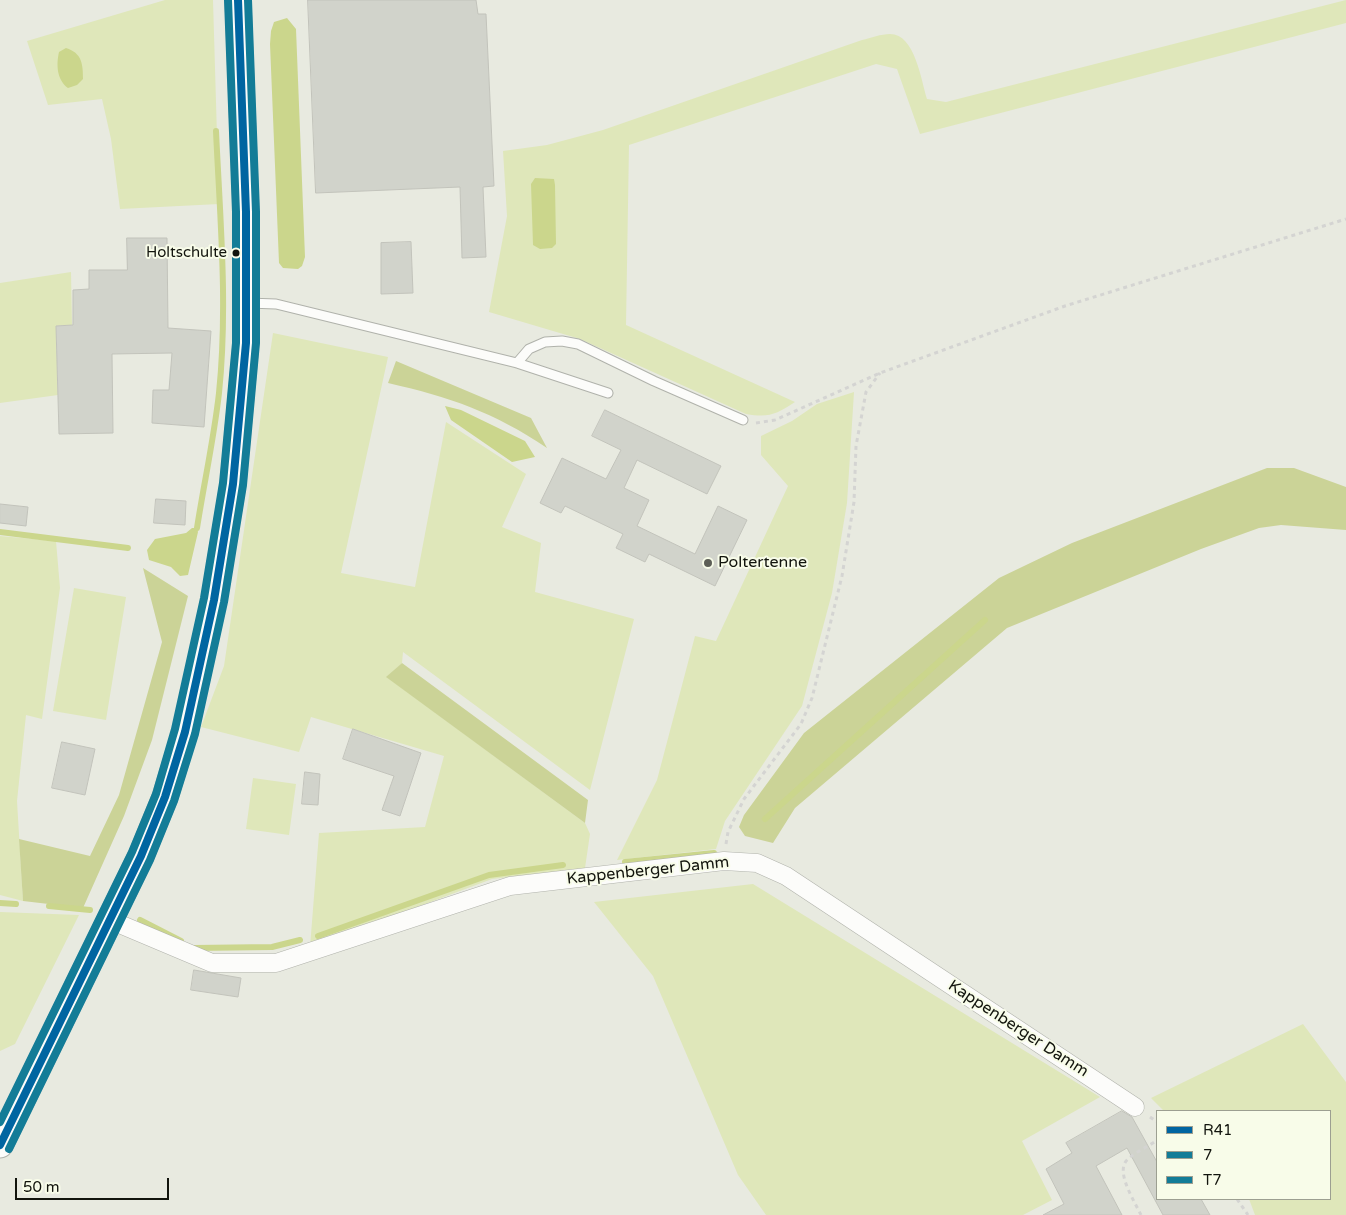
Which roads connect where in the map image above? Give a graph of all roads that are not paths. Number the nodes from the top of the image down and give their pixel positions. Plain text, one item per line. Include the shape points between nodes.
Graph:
1 (238, 0) edge
2 (246, 303) junction
3 (518, 363) junction
4 (608, 393) dead end
5 (743, 420) road end
6 (110, 920) junction
7 (1135, 1107) dead end
8 (0, 1145) edge

1 - 2 main road
2 - 3 lane via 276,304
2 - 6 main road via 233,484 214,600 185,732 165,797
3 - 4 lane
3 - 5 lane via 530,349 544,342 578,344
6 - 7 street, Kappenberger Damm via 212,963 276,963 510,886 724,861 757,863 786,876
6 - 8 main road

